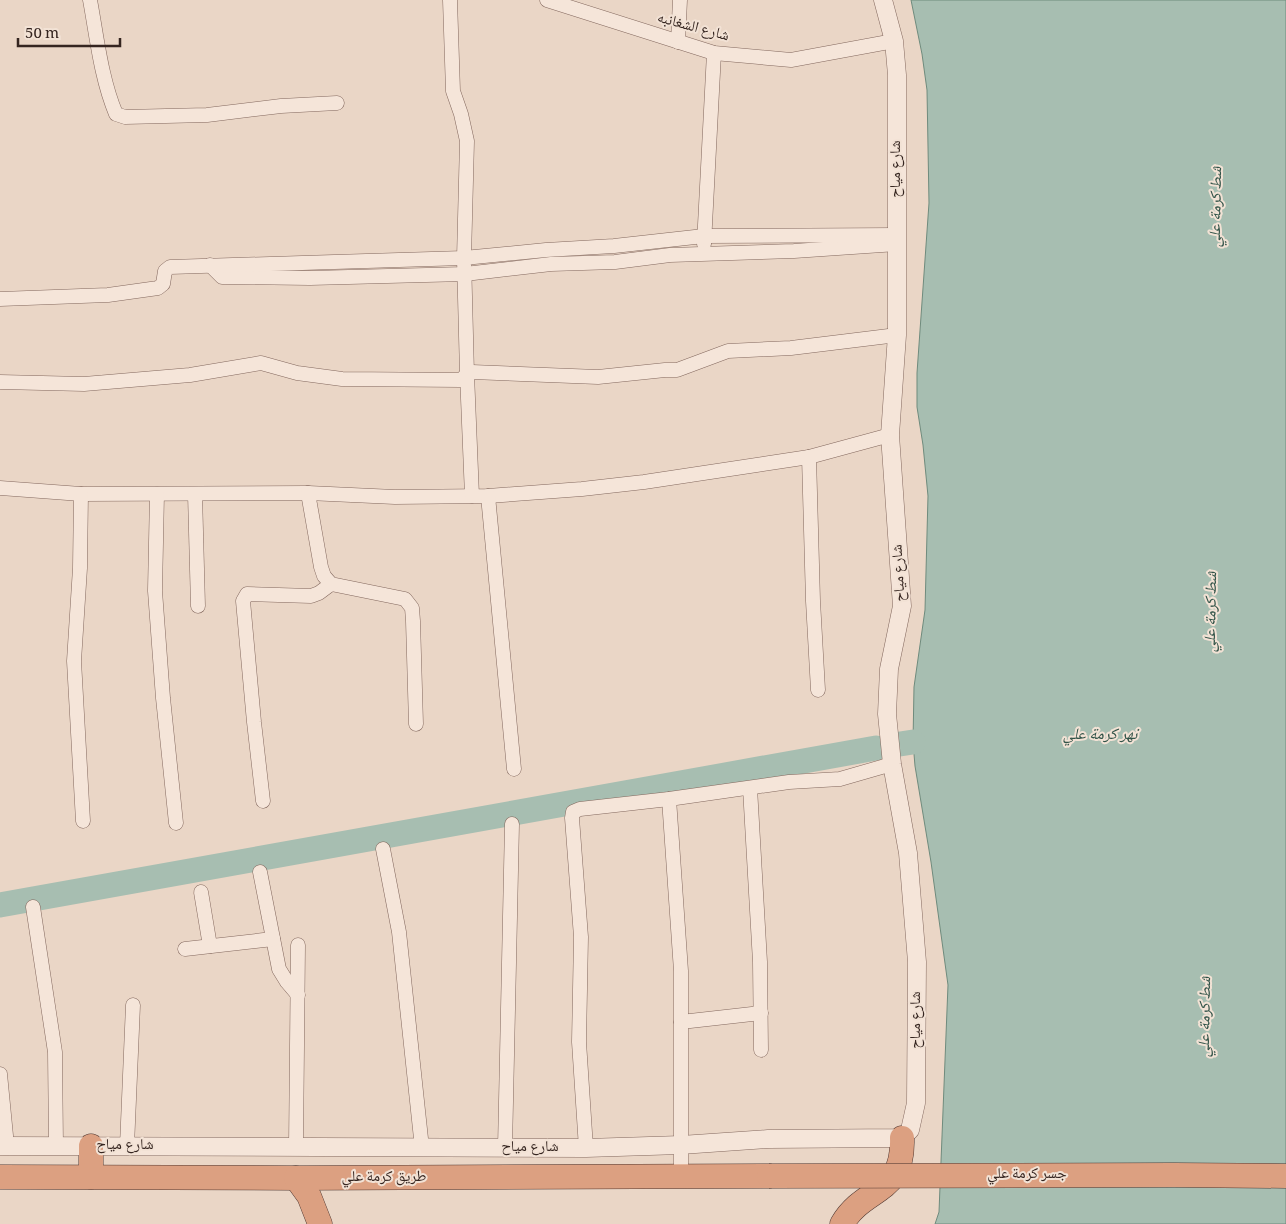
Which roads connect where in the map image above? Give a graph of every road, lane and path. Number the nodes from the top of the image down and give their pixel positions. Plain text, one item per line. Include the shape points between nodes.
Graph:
1 (90, 0) edge
2 (450, 0) edge
3 (547, 0) edge
4 (680, 0) edge
5 (883, 0) edge
6 (894, 41) junction
7 (678, 42) junction
8 (714, 53) junction
9 (337, 103) dead end
10 (704, 236) junction
11 (897, 239) junction
12 (704, 253) junction
13 (464, 258) junction
14 (309, 262) junction
15 (210, 265) junction
16 (465, 274) junction
17 (310, 278) junction
18 (0, 299) edge
19 (897, 335) junction
20 (467, 374) junction
21 (0, 382) edge
22 (890, 435) junction
23 (808, 457) junction
24 (0, 488) edge
25 (308, 493) junction
26 (81, 494) junction
27 (157, 494) junction
28 (195, 494) junction
29 (472, 496) junction
30 (488, 496) junction
31 (331, 584) junction
32 (198, 606) dead end
33 (818, 690) dead end
34 (416, 724) dead end
35 (892, 764) junction
36 (514, 769) dead end
37 (750, 788) junction
38 (668, 799) junction
39 (263, 801) dead end
40 (83, 820) dead end
41 (176, 823) dead end
42 (512, 824) dead end
43 (383, 849) dead end
44 (260, 872) dead end
45 (201, 892) dead end
46 (33, 907) dead end
47 (273, 939) junction
48 (210, 946) junction
49 (298, 946) dead end
50 (185, 949) dead end
51 (298, 995) junction
52 (132, 1005) dead end
53 (761, 1013) junction
54 (681, 1022) junction
55 (761, 1050) dead end
56 (0, 1074) edge
57 (902, 1138) junction
58 (681, 1145) junction
59 (3, 1146) edge
60 (56, 1146) junction
61 (92, 1146) junction
62 (127, 1146) junction
63 (296, 1148) junction
64 (422, 1148) junction
65 (505, 1148) junction
66 (586, 1148) junction
67 (769, 1176) joint
68 (1286, 1176) edge
69 (0, 1177) edge
70 (90, 1177) junction
71 (681, 1177) junction
72 (296, 1178) junction
73 (320, 1224) edge
74 (842, 1224) edge

1 - 9 street via 109,98 116,114 207,115
2 - 13 street via 453,91 467,141
3 - 7 street, شارع الشغانبه
4 - 7 street
5 - 6 street, شارع مياح
6 - 8 street, شارع الشغانبه via 791,60
6 - 11 street, شارع مياح
7 - 8 street, شارع الشغانبه
8 - 10 street
10 - 11 street
10 - 12 street
10 - 13 street
11 - 12 street via 794,251
11 - 19 street, شارع مياح
12 - 16 street
13 - 14 street
13 - 16 street
14 - 15 street
14 - 17 street
15 - 17 street via 222,277
15 - 18 street via 170,267 158,288 108,295
16 - 17 street
16 - 20 street
19 - 20 street via 791,348 728,351 677,370 598,376
19 - 22 street, شارع مياح
20 - 21 street via 462,380 342,379 296,373 261,363 190,375 84,384
20 - 29 street
22 - 23 street
22 - 35 street, شارع مياح via 902,606 889,669 887,714
23 - 30 street via 644,482
23 - 33 street
24 - 26 street
25 - 28 street
25 - 29 street via 395,498
25 - 31 street via 321,567
26 - 27 street
26 - 40 street via 74,661
27 - 28 street
27 - 41 street via 155,591
28 - 32 street
29 - 30 street
30 - 36 street
31 - 34 street via 405,599 412,608
31 - 39 street via 311,596 247,594 243,601
35 - 37 street via 840,779
35 - 57 street, شارع مياح via 908,853 917,962 916,1103 910,1130
37 - 38 street
37 - 53 street
38 - 54 street via 681,971
38 - 66 street via 573,812 582,936 579,1042
42 - 65 street
43 - 64 street via 399,932
44 - 47 street
45 - 48 street
46 - 60 street via 55,1052
47 - 48 street
47 - 51 street via 279,969
48 - 50 street
49 - 51 street
51 - 63 street
52 - 62 street
53 - 54 street
53 - 55 street
54 - 58 street
56 - 59 street
57 - 58 street, شارع مياح via 768,1139
57 - 74 highway via 901,1161 894,1177 882,1190 859,1204
58 - 66 street, شارع مياح
58 - 71 street
59 - 60 street, شارع مياح
60 - 61 street, شارع مياح
61 - 62 street, شارع مياح
61 - 70 highway
62 - 63 street, شارع مياح
63 - 64 street, شارع مياح
64 - 65 street, شارع مياح
65 - 66 street, شارع مياح
67 - 68 highway, جسر كرمة علي, bridge
67 - 71 highway, طريق كرمة علي
69 - 70 highway, طريق كرمة علي
70 - 72 highway, طريق كرمة علي
71 - 72 highway, طريق كرمة علي
72 - 73 highway via 309,1196

